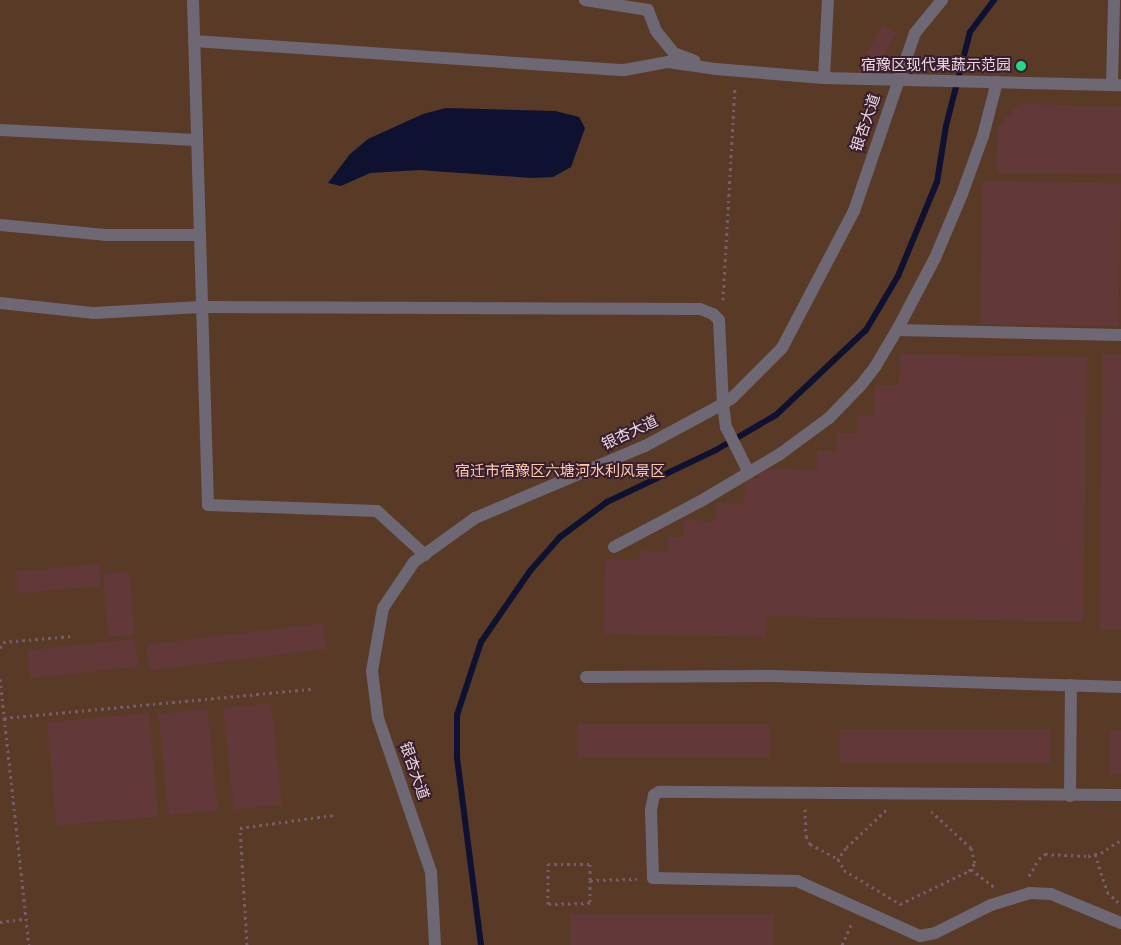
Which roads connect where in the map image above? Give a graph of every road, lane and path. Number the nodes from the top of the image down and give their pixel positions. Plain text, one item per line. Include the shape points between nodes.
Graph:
1 (193, 0) edge
2 (585, 0) edge
3 (828, 0) edge
4 (942, 0) edge
5 (1114, 0) edge
6 (194, 40) junction
7 (716, 68) junction
8 (736, 70) junction
9 (824, 78) junction
10 (904, 81) junction
11 (997, 82) junction
12 (1117, 84) edge
13 (0, 130) edge
14 (196, 140) junction
15 (0, 225) edge
16 (199, 235) junction
17 (723, 302) dead end
18 (0, 304) edge
19 (200, 307) junction
20 (897, 330) junction
21 (1121, 335) edge
22 (723, 404) junction
23 (749, 473) junction
24 (614, 547) dead end
25 (425, 555) junction
26 (72, 636) dead end
27 (0, 648) edge
28 (586, 677) dead end
29 (0, 679) edge
30 (1071, 685) junction
31 (1121, 687) edge
32 (311, 689) dead end
33 (2, 707) edge
34 (4, 718) junction
35 (804, 793) junction
36 (906, 794) junction
37 (922, 794) junction
38 (1121, 795) edge
39 (1070, 796) junction
40 (334, 815) dead end
41 (1121, 840) edge
42 (1095, 854) junction
43 (838, 859) junction
44 (971, 869) junction
45 (653, 878) junction
46 (590, 880) junction
47 (1015, 897) junction
48 (1121, 904) edge
49 (26, 919) junction
50 (0, 922) edge
51 (1121, 923) edge
52 (926, 941) edge
53 (28, 945) edge
54 (247, 945) edge
55 (435, 945) edge

1 - 6 street
2 - 7 street via 648,10 656,31 674,53
3 - 9 street
4 - 10 street, 银杏大道 via 915,33
5 - 12 street
6 - 7 street via 624,70 668,62
6 - 14 street
7 - 8 street
8 - 9 street
8 - 17 path
9 - 10 street
10 - 11 street
10 - 22 street, 银杏大道 via 854,211 782,348
11 - 12 street
11 - 20 street via 983,136 962,194 935,258
13 - 14 street
14 - 16 street
15 - 16 street via 105,235
16 - 19 street
18 - 19 street via 94,313
19 - 22 street via 700,310 713,314 719,320
19 - 25 street via 208,505 377,511
20 - 21 street
20 - 23 street via 875,367 829,418
22 - 23 street via 729,433
22 - 25 street, 银杏大道 via 645,446 475,518
23 - 24 street
25 - 55 street, 银杏大道 via 414,562 383,608 372,671 378,718 431,872
26 - 27 path via 2,642
28 - 30 street via 772,676
29 - 33 path
30 - 31 street
30 - 39 street
32 - 34 path
33 - 34 path
34 - 49 path
35 - 36 street
35 - 43 path via 806,836 816,848
35 - 45 street via 659,792 654,795 651,810
36 - 37 street
36 - 43 path via 865,829
37 - 39 street
37 - 44 path via 936,817 971,848 975,863
38 - 39 street
40 - 54 path via 240,828
41 - 42 path
42 - 47 path via 1045,854
42 - 48 path via 1107,892
43 - 44 path via 844,870 900,904
44 - 47 path
45 - 46 path
45 - 52 street via 797,881
46 - 46 path via 590,864 548,864 548,904 590,904
47 - 51 street via 1030,893 1051,894
47 - 52 street
49 - 50 path
49 - 53 path

